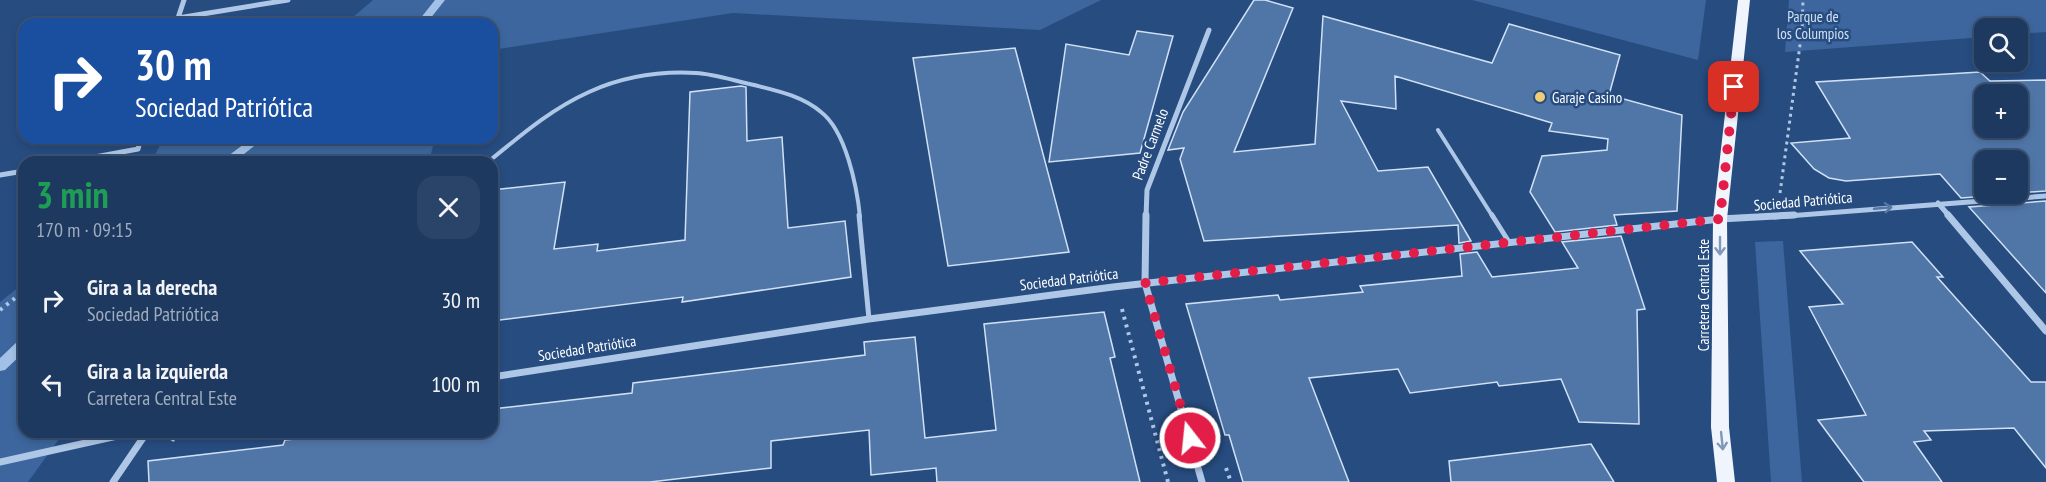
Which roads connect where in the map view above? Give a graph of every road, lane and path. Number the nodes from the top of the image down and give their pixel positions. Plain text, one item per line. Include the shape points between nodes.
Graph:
1 (184, 0) edge
2 (288, 0) edge
3 (1744, 0) edge
4 (1803, 0) edge
5 (178, 18) edge
6 (193, 18) edge
7 (1209, 30) dead end
8 (1438, 130) dead end
9 (139, 144) edge
10 (98, 156) edge
11 (495, 156) edge
12 (18, 172) edge
13 (0, 175) edge
14 (2046, 196) edge
15 (1938, 203) junction
16 (1777, 217) junction
17 (1720, 219) junction
18 (1509, 242) junction
19 (1145, 283) junction
20 (1113, 287) junction
21 (18, 296) edge
22 (0, 310) edge
23 (869, 319) junction
24 (2046, 332) edge
25 (498, 376) edge
26 (108, 438) edge
27 (143, 438) edge
28 (0, 462) edge
29 (113, 482) edge
30 (1168, 482) edge
31 (1202, 482) edge
32 (1726, 482) edge

1 - 5 street
2 - 6 street
3 - 17 main road, Carretera Central Este
4 - 16 path
7 - 19 street, Padre Carmelo via 1147,190
8 - 18 lane
9 - 10 street via 138,148
11 - 23 lane via 534,124 589,92 623,80 698,73 788,93 822,112 838,132 859,211
12 - 13 street
14 - 15 street, Sociedad Patriótica
16 -> 15 street, Sociedad Patriótica
15 - 24 street
16 - 17 street, Sociedad Patriótica
17 - 18 street, Sociedad Patriótica
17 -> 32 main road, Carretera Central Este via 1720,427
18 - 19 street, Sociedad Patriótica
19 - 20 street, Sociedad Patriótica
19 - 31 street, Padre Carmelo
20 - 23 street, Sociedad Patriótica
20 - 30 path
21 - 22 path
23 - 25 street, Sociedad Patriótica
26 - 28 street
27 - 29 street

